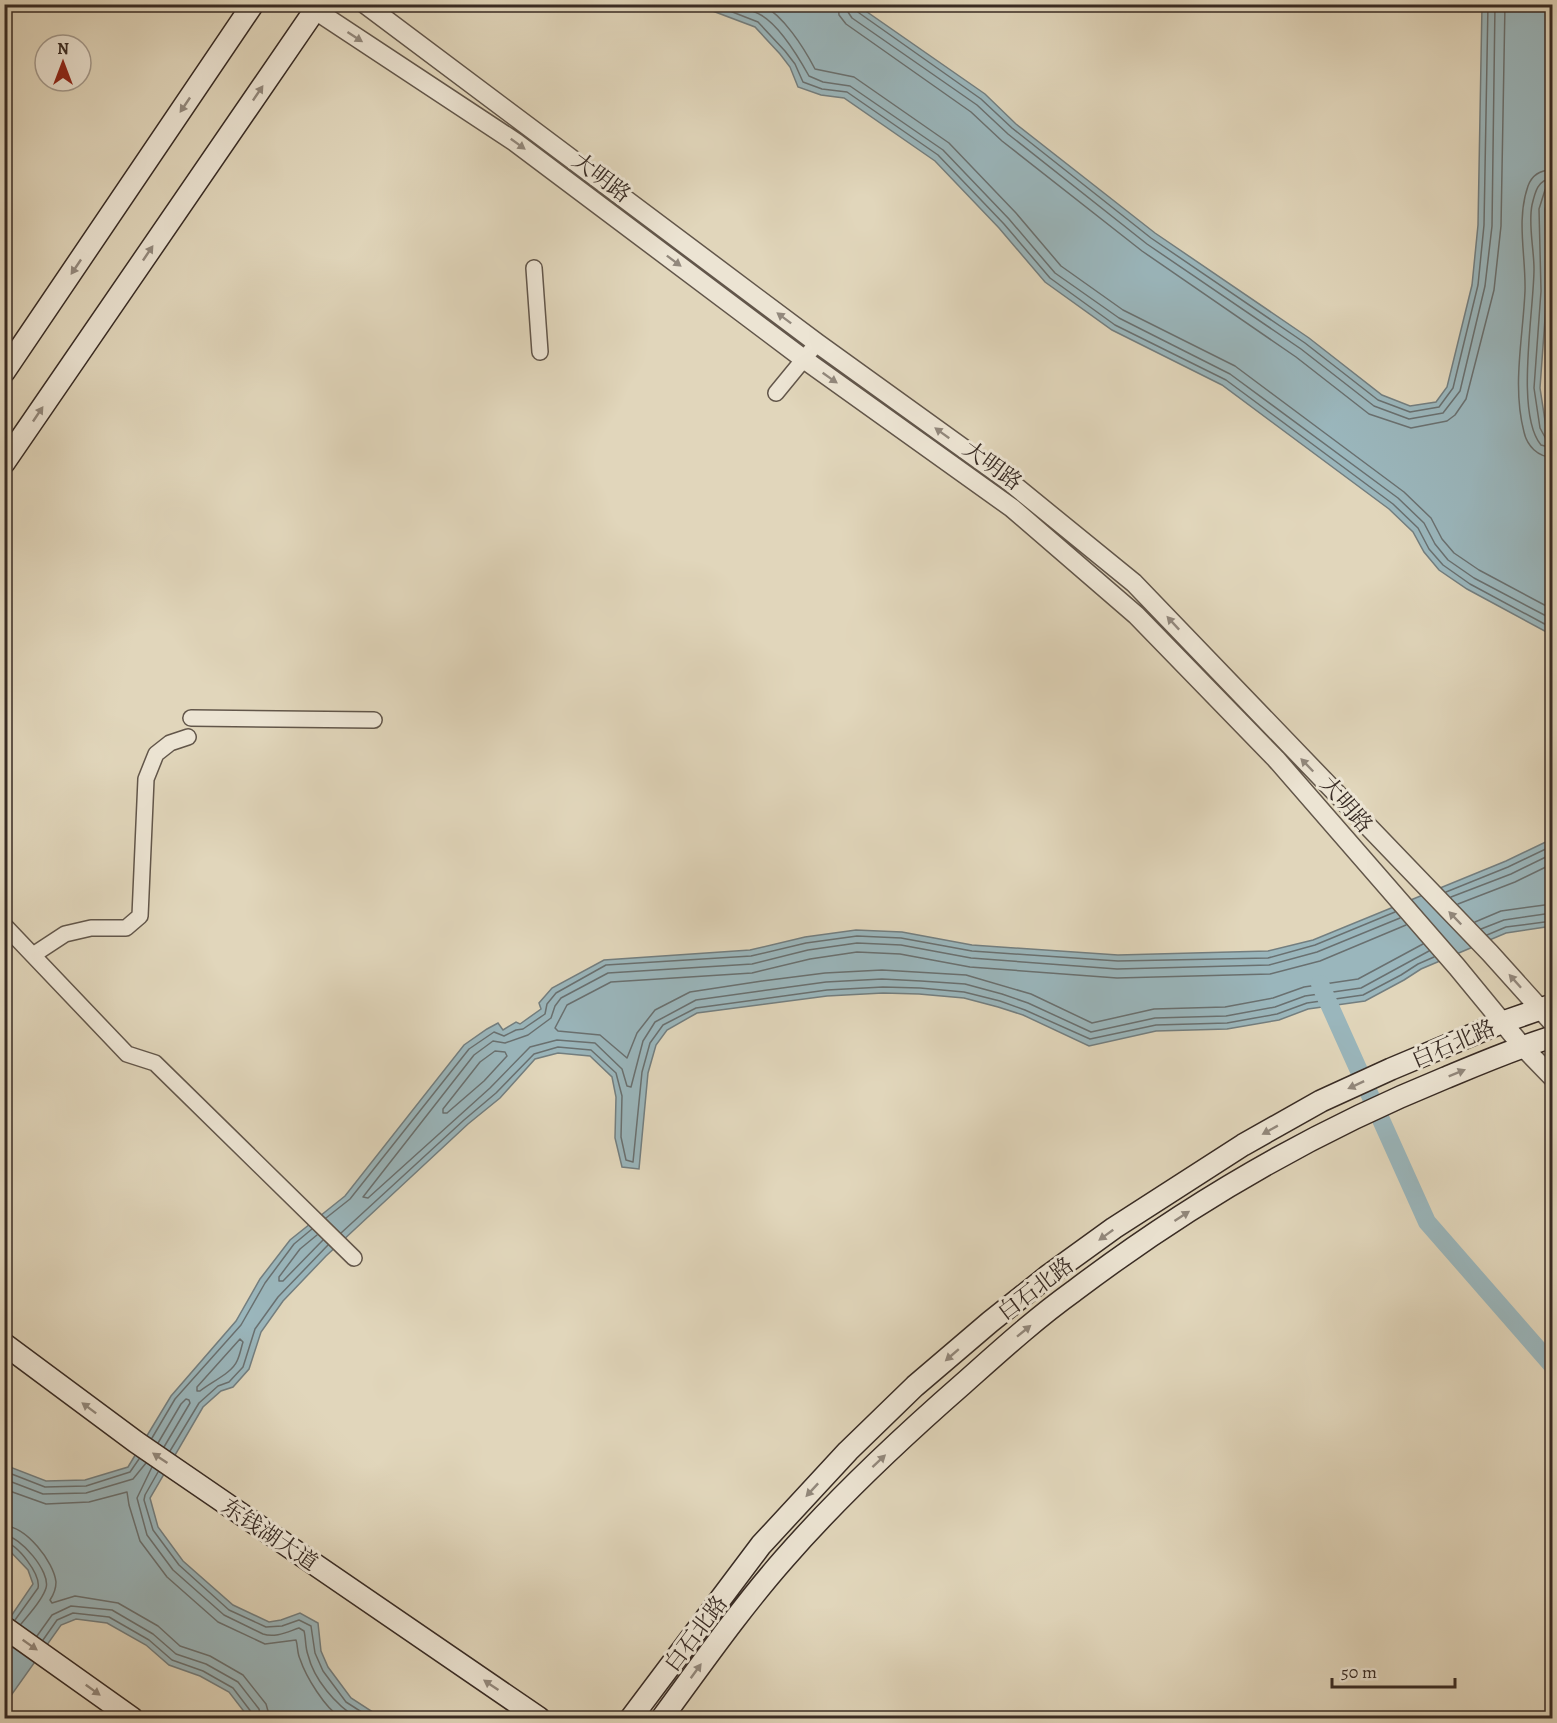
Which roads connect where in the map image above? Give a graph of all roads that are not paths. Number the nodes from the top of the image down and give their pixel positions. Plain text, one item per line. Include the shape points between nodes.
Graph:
1 (253, 4) edge
2 (365, 4) edge
3 (313, 7) edge
4 (534, 268) dead end
5 (817, 343) junction
6 (540, 352) dead end
7 (805, 360) junction
8 (4, 372) edge
9 (776, 393) dead end
10 (4, 463) edge
11 (191, 718) dead end
12 (374, 720) dead end
13 (188, 737) dead end
14 (4, 925) edge
15 (33, 955) junction
16 (1548, 1012) edge
17 (1503, 1022) junction
18 (1552, 1037) edge
19 (1522, 1046) junction
20 (1552, 1077) edge
21 (354, 1258) dead end
22 (4, 1344) edge
23 (5, 1627) edge
24 (132, 1719) edge
25 (539, 1719) edge
26 (631, 1719) edge
27 (662, 1719) edge

1 -> 8 main road
5 -> 2 street, 大明路
3 -> 7 street, 大明路 via 515,142
10 -> 3 main road
4 - 6 street
5 - 7 street
16 -> 5 street, 大明路 via 1134,583 1010,482
7 - 9 street
7 -> 17 street, 大明路 via 1012,508 1136,615 1276,759
11 - 12 street
13 - 15 street via 170,743 156,754 146,779 140,916 126,928 91,928 65,934
14 - 15 street
15 - 21 street via 127,1054 155,1063
16 - 17 main road, 白石北路
17 - 19 street, 大明路
17 -> 26 main road, 白石北路 via 1321,1101 1243,1145 1114,1228 1015,1302 915,1386 761,1545
18 - 19 main road, 白石北路
19 - 20 street, 大明路
27 -> 19 main road, 白石北路 via 783,1560 854,1485 942,1402 1072,1292 1139,1243 1276,1157 1403,1095
25 -> 22 main road, 东钱湖大道 via 136,1442
23 -> 24 main road

